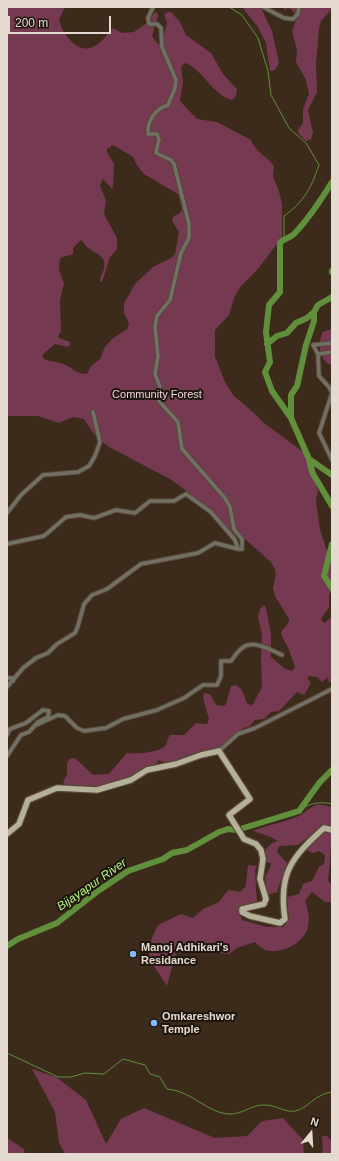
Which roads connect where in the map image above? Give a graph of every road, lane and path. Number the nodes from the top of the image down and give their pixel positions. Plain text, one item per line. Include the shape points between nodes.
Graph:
1 (153, 7) edge
2 (263, 7) edge
3 (299, 7) edge
4 (332, 343) edge
5 (332, 352) edge
6 (318, 354) junction
7 (93, 412) dead end
8 (332, 460) edge
9 (7, 513) edge
10 (7, 544) edge
11 (238, 549) junction
12 (282, 656) dead end
13 (7, 678) edge
14 (12, 681) junction
15 (7, 687) edge
16 (332, 689) edge
17 (34, 726) junction
18 (7, 735) edge
19 (219, 751) junction
20 (7, 756) edge
21 (332, 830) edge
22 (7, 834) edge

1 - 11 street via 148,18 149,24 157,24 161,28 162,47 176,80 168,105 162,107 149,121 148,134 157,134 159,138 156,153 174,164 189,224 189,238 181,253 170,300 157,316 155,327 158,356 155,374 160,387 159,402 178,422 182,449 230,507 234,529 243,541 242,550
2 - 3 street via 284,18 293,19 298,14
4 - 6 street via 313,345
5 - 6 street
6 - 8 street via 319,376 332,394 319,433
7 - 9 street via 100,442 89,466 78,472 43,475 21,495
10 - 11 street via 44,536 66,517 80,515 94,518 113,510 135,513 150,501 174,501 186,494 210,512 235,540
11 - 14 street via 215,543 198,553 136,566 107,588 92,595 84,604 75,633 33,661
12 - 17 street via 264,646 243,647 231,661 221,661 218,685 203,686 157,710 123,719 106,728 84,731 65,716 58,715
13 - 14 street via 12,678
14 - 15 street
16 - 19 street via 238,734
17 - 18 street via 48,717 49,711 43,710 26,723 12,728
17 - 20 street via 29,732 21,735
19 - 21 main road via 250,799 229,815 242,836 261,850 263,859 260,879 266,899 264,904 242,909 242,912 280,923 285,919 284,877 307,843 324,828
19 - 22 main road via 147,770 131,780 97,790 54,788 28,800 19,824

